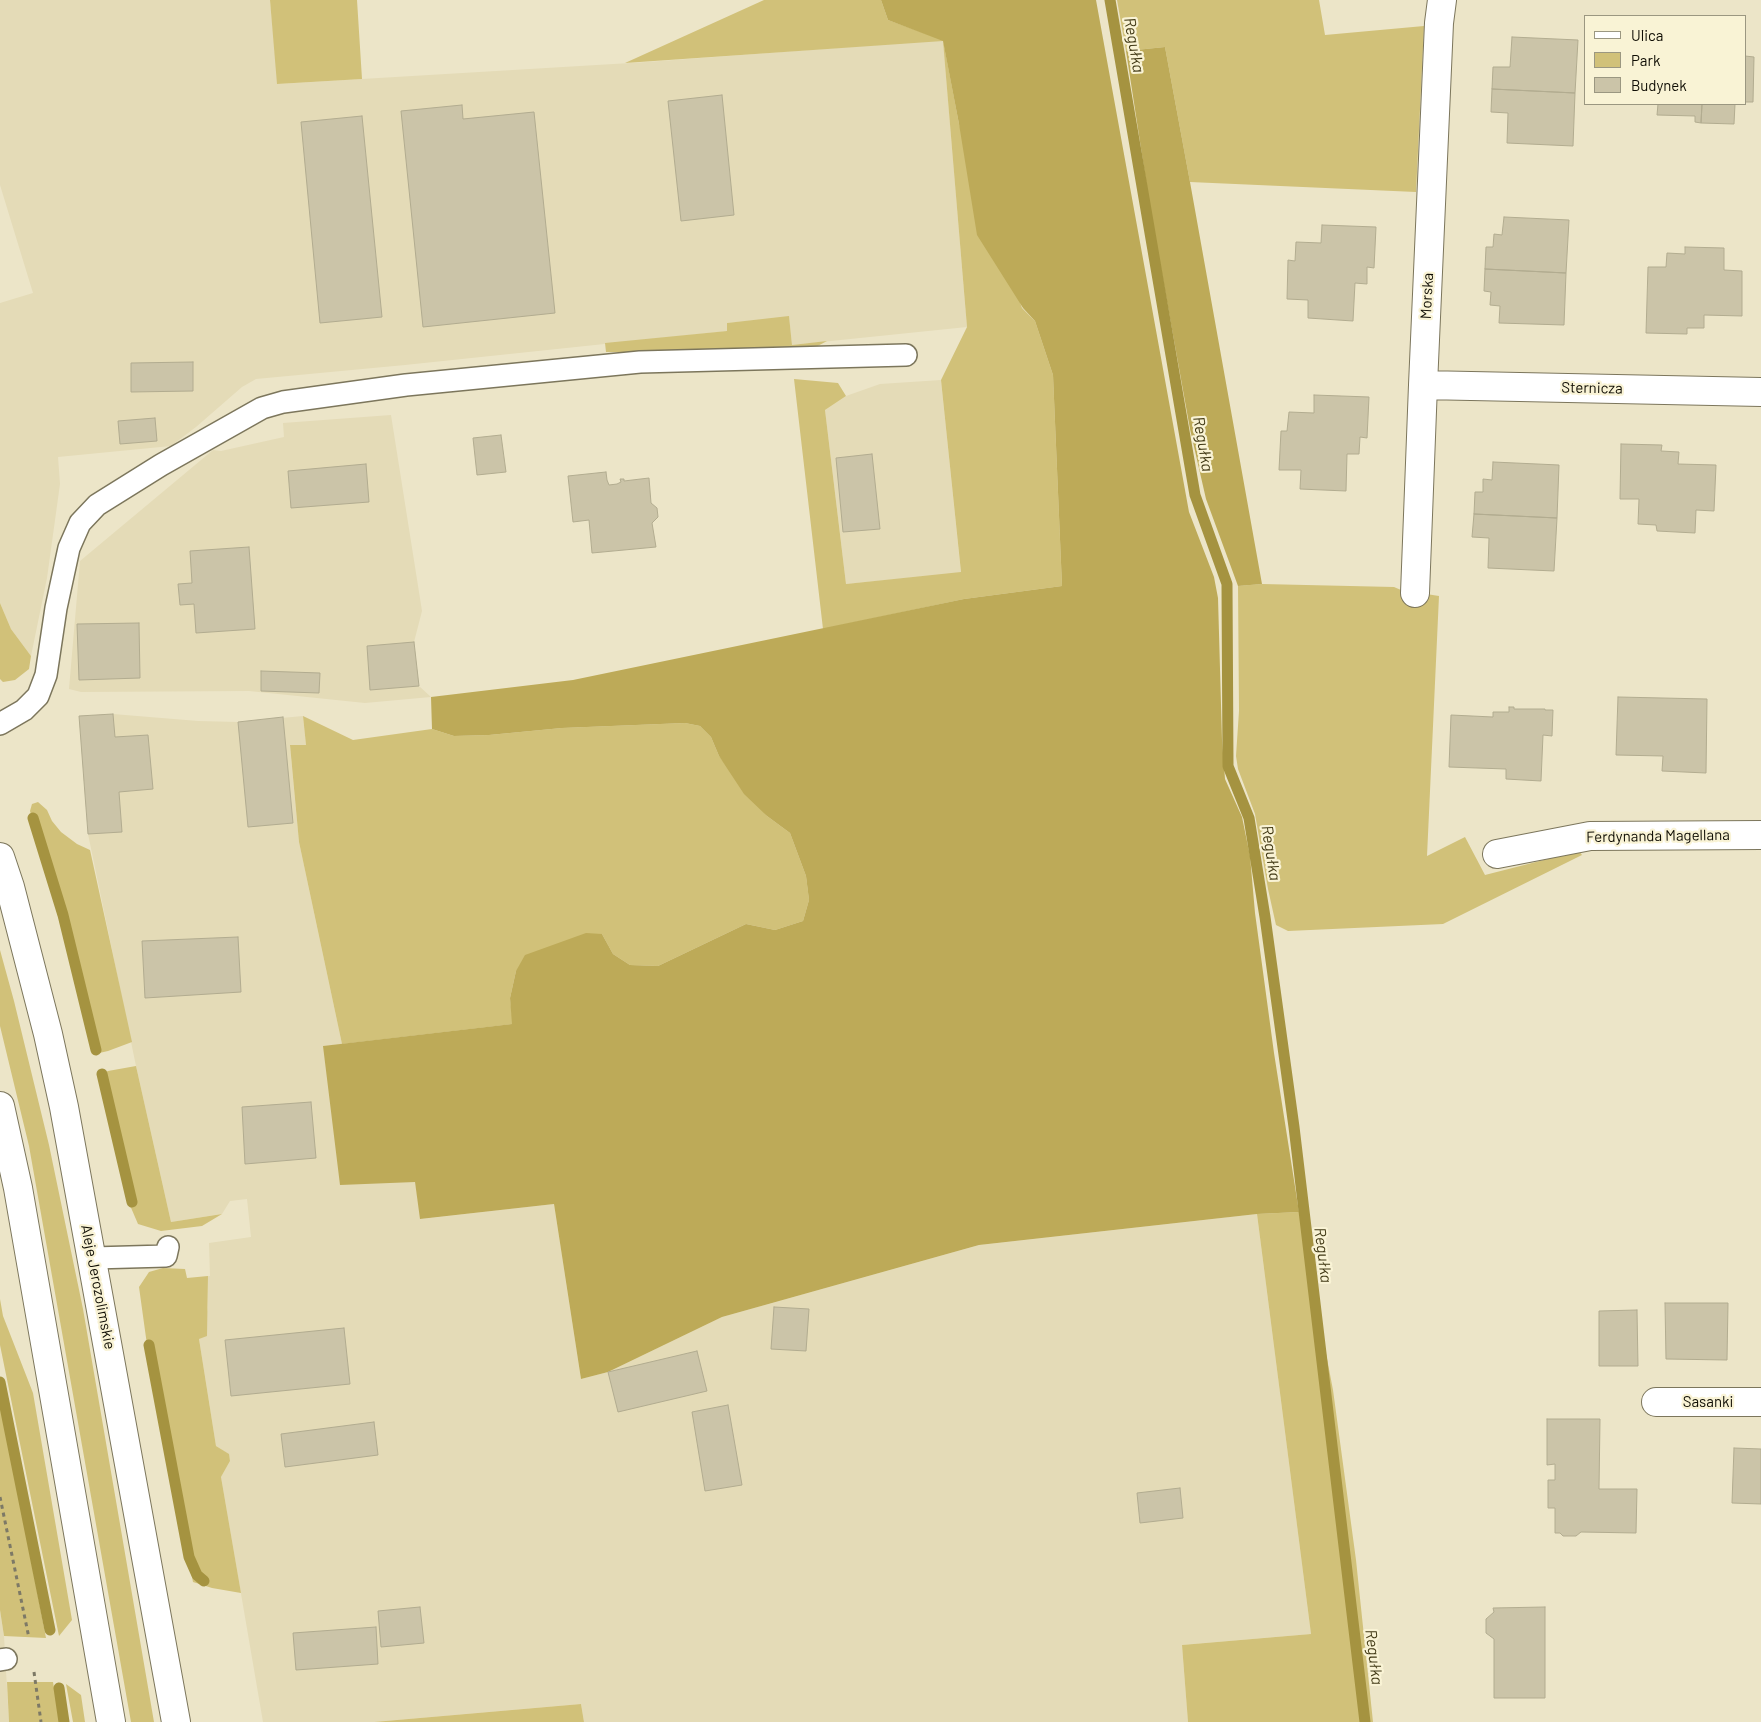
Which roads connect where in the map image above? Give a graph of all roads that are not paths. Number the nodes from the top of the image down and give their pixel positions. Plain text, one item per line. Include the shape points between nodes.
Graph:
1 (1442, 0) edge
2 (906, 355) dead end
3 (1423, 385) junction
4 (1761, 392) edge
5 (1415, 592) dead end
6 (0, 724) edge
7 (1761, 835) edge
8 (1497, 854) dead end
9 (0, 857) edge
10 (0, 1106) edge
11 (168, 1247) dead end
12 (92, 1258) junction
13 (1656, 1402) dead end
14 (1761, 1402) edge
15 (111, 1722) edge
16 (176, 1722) edge

1 - 3 main road, Morska
2 - 6 lane via 640,362 406,385 283,402 262,408 97,505 80,523 69,548 41,689 24,710
3 - 4 main road, Sternicza
3 - 5 main road, Morska
7 - 8 main road, Ferdynanda Magellana via 1590,836
9 - 12 main road, Aleje Jerozolimskie via 48,1034
10 - 15 main road via 18,1188
11 - 12 lane via 166,1256
12 - 16 main road, Aleje Jerozolimskie
13 - 14 main road, Sasanki

